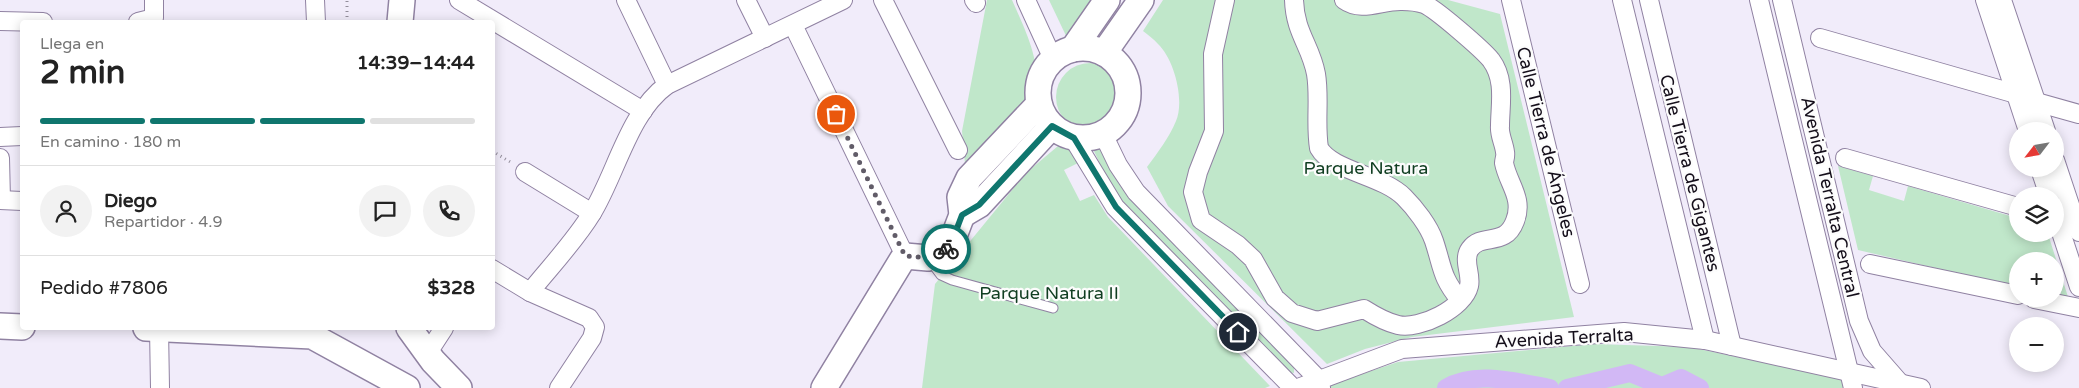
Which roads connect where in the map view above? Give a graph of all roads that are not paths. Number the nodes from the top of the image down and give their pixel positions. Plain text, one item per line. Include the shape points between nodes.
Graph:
1 (154, 0) edge
2 (315, 0) edge
3 (402, 0) edge
4 (459, 0) edge
5 (626, 0) edge
6 (746, 0) edge
7 (843, 0) edge
8 (883, 0) edge
9 (1026, 0) edge
10 (1107, 0) edge
11 (1141, 0) edge
12 (1225, 0) edge
13 (1294, 0) edge
14 (1344, 0) edge
15 (1622, 0) edge
16 (1648, 0) edge
17 (1759, 0) edge
18 (1782, 0) edge
19 (1985, 0) edge
20 (2002, 0) edge
21 (1507, 2) edge
22 (146, 20) edge
23 (316, 20) edge
24 (400, 20) edge
25 (492, 20) edge
26 (0, 21) edge
27 (20, 21) edge
28 (495, 22) edge
29 (793, 25) junction
30 (765, 38) junction
31 (1820, 38) dead end
32 (1104, 53) junction
33 (1063, 54) junction
34 (667, 85) junction
35 (2016, 94) junction
36 (2036, 102) junction
37 (1039, 104) junction
38 (643, 111) junction
39 (2079, 114) edge
40 (2025, 122) edge
41 (2043, 122) edge
42 (1052, 126) junction
43 (1103, 134) junction
44 (20, 136) edge
45 (0, 137) edge
46 (1074, 138) junction
47 (958, 150) dead end
48 (0, 158) edge
49 (1845, 158) dead end
50 (525, 172) road end
51 (2061, 178) edge
52 (0, 200) edge
53 (20, 201) edge
54 (2009, 204) edge
55 (592, 213) junction
56 (962, 215) junction
57 (2078, 228) edge
58 (2064, 242) edge
59 (916, 257) junction
60 (1870, 264) dead end
61 (495, 271) edge
62 (1580, 284) dead end
63 (2079, 287) edge
64 (530, 292) junction
65 (2009, 293) edge
66 (1460, 300) junction
67 (2064, 305) edge
68 (1054, 308) dead end
69 (2079, 308) edge
70 (0, 326) edge
71 (20, 327) edge
72 (159, 330) edge
73 (240, 330) edge
74 (409, 330) edge
75 (443, 330) edge
76 (320, 332) edge
77 (1705, 340) junction
78 (1732, 346) junction
79 (427, 354) junction
80 (1850, 380) edge
81 (1320, 384) edge
82 (1900, 384) junction
83 (160, 388) edge
84 (405, 388) edge
85 (459, 388) edge
86 (559, 388) edge
87 (824, 388) edge
88 (1293, 388) edge
89 (1298, 388) edge
90 (1921, 388) edge

1 - 22 street
2 - 23 street
3 - 24 street
4 - 25 street
5 - 34 street
6 - 30 street
7 - 29 street
8 - 47 street
9 - 33 street
10 - 33 street
11 - 32 street
12 - 66 street via 1213,54 1214,131 1193,192 1202,220 1253,259 1275,298 1292,313 1308,320 1317,321 1364,309 1400,326 1423,323 1444,314
13 - 66 street via 1297,27 1316,77 1319,148 1332,161 1374,178 1404,197 1426,226 1447,285
14 - 66 street via 1360,7 1391,1 1424,4 1442,16 1493,63 1503,99 1500,127 1504,162 1517,192 1516,220 1509,233 1500,239 1478,242 1470,249 1467,258 1470,283
15 - 77 street, Calle Tierra de Gigantes
16 - 78 street, Calle Tierra de Gigantes
17 - 80 street, Avenida Terralta Central
18 - 82 street, Avenida Terralta Central via 1859,321 1872,351
19 - 35 street
20 - 36 street
21 - 62 street, Calle Tierra de Ángeles
26 - 27 street
28 - 38 street
29 - 30 street
29 - 59 street
30 - 34 street
31 - 35 street
32 - 33 street via 1089,48
32 - 43 street via 1126,78 1128,94 1125,110 1116,124
33 - 37 street via 1043,72 1038,88
34 - 38 street via 654,94
35 - 40 street
36 - 39 street
36 - 41 street
37 - 42 street
37 - 56 street via 970,178 960,197
38 - 55 street
42 - 46 street
42 - 56 street via 979,205
43 - 46 street
43 - 81 street via 1118,166 1136,192
44 - 45 street
46 - 88 street via 1116,207
48 - 52 street
49 - 54 street
50 - 55 street
51 - 57 street
52 - 53 street
55 - 64 street
56 - 59 street via 951,244 938,255
58 - 63 street
59 - 68 lane via 952,280
59 - 87 street
60 - 65 street
61 - 64 street
64 - 86 street via 589,318 595,327 592,338
67 - 69 street
70 - 71 street
72 - 83 street
73 - 76 street
74 - 79 street
75 - 79 street
76 - 84 street
77 - 78 street, Avenida Terralta
77 - 81 street, Avenida Terralta via 1624,332 1402,349
78 - 80 street, Avenida Terralta
79 - 85 street
80 - 82 street, Avenida Terralta
81 - 89 street, Avenida Terralta
82 - 90 street, Avenida Terralta

